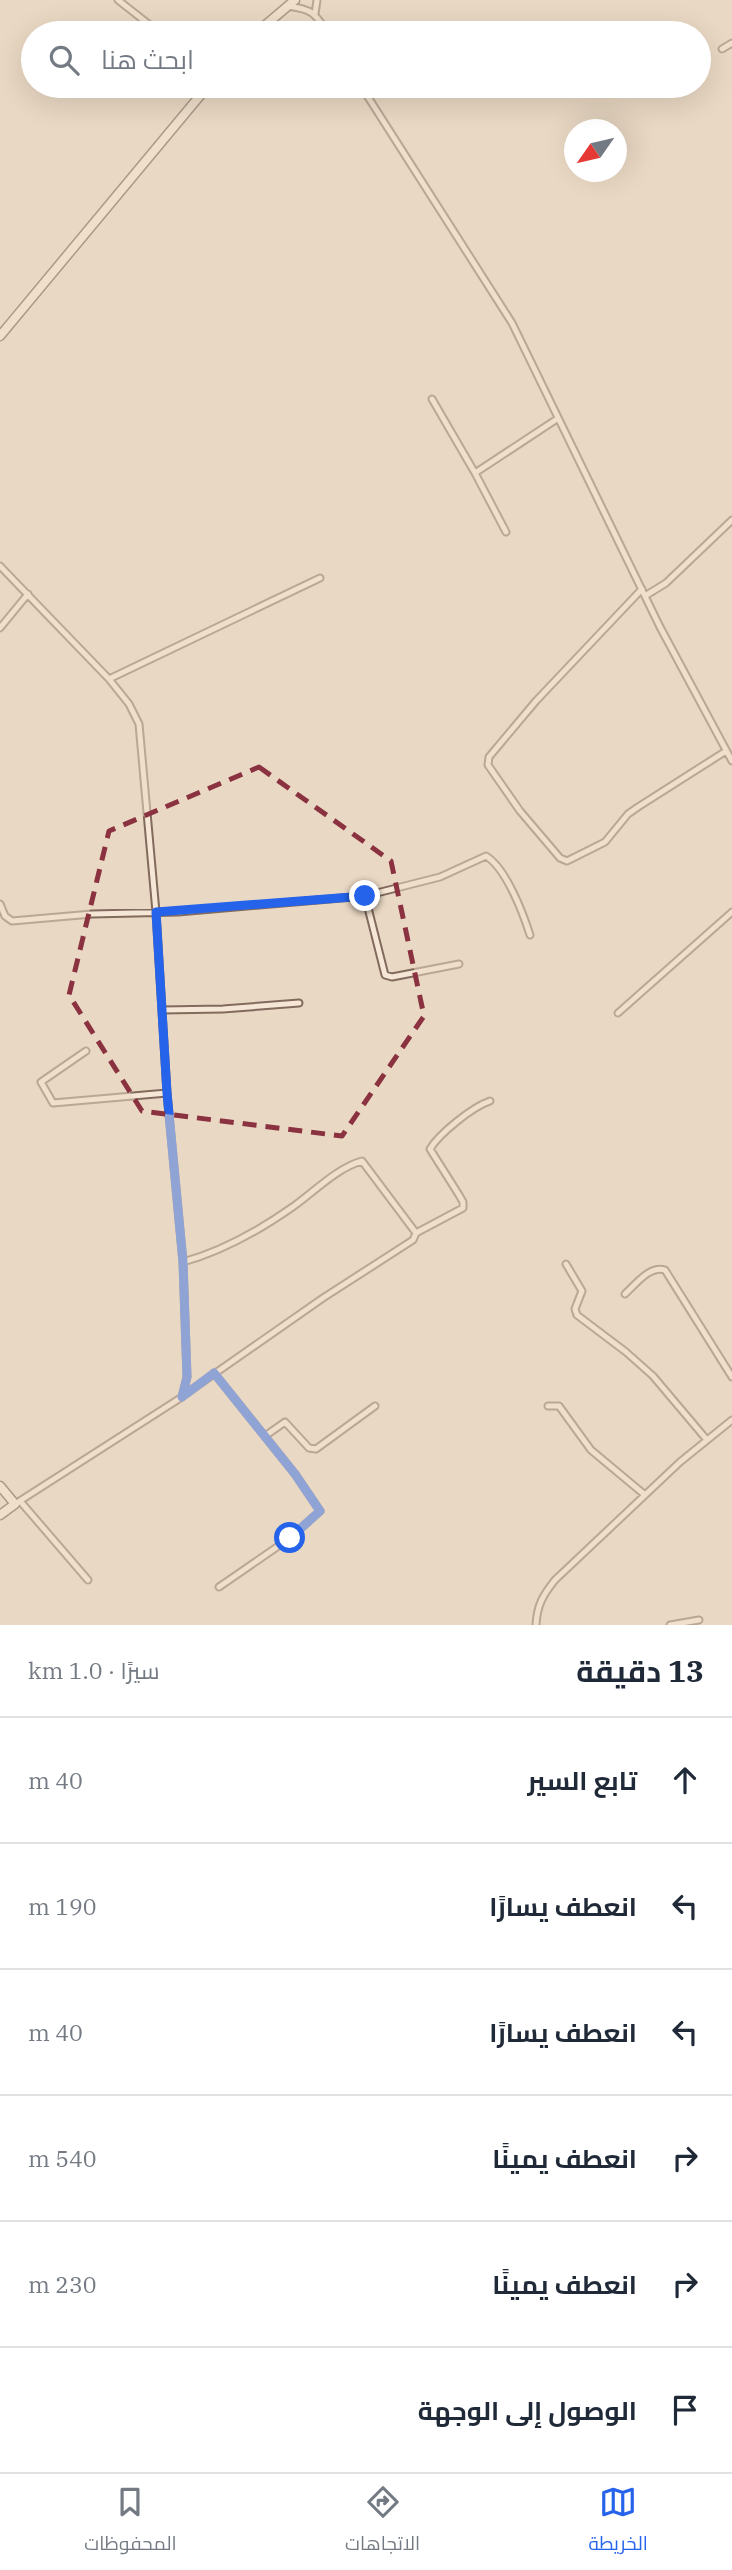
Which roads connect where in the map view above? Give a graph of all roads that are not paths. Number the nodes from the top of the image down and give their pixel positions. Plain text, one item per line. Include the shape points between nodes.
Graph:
1 (118, 0) edge
2 (295, 0) edge
3 (317, 0) edge
4 (288, 3) edge
5 (315, 14) junction
6 (145, 21) edge
7 (269, 21) edge
8 (320, 21) edge
9 (732, 43) edge
10 (722, 49) dead end
11 (198, 98) edge
12 (369, 98) edge
13 (0, 336) edge
14 (432, 399) dead end
15 (557, 419) junction
16 (475, 472) junction
17 (732, 520) edge
18 (506, 531) dead end
19 (0, 566) edge
20 (320, 578) dead end
21 (644, 593) junction
22 (28, 594) junction
23 (0, 628) edge
24 (109, 679) junction
25 (726, 751) junction
26 (732, 761) edge
27 (365, 896) junction
28 (0, 904) edge
29 (156, 912) junction
30 (732, 912) edge
31 (530, 936) dead end
32 (459, 964) dead end
33 (299, 1003) dead end
34 (162, 1010) junction
35 (618, 1013) dead end
36 (86, 1051) dead end
37 (167, 1093) junction
38 (490, 1101) dead end
39 (416, 1233) junction
40 (183, 1262) junction
41 (566, 1264) dead end
42 (625, 1294) dead end
43 (214, 1373) junction
44 (732, 1377) edge
45 (182, 1397) junction
46 (375, 1406) dead end
47 (548, 1406) dead end
48 (732, 1421) edge
49 (265, 1436) junction
50 (707, 1440) junction
51 (0, 1486) edge
52 (645, 1494) junction
53 (18, 1503) junction
54 (0, 1515) edge
55 (88, 1580) dead end
56 (219, 1587) dead end
57 (698, 1620) dead end
58 (536, 1625) edge
59 (670, 1625) edge

1 - 6 street
2 - 4 street
3 - 5 street
4 - 5 street
4 - 7 street
5 - 8 street
9 - 10 street
11 - 13 street
12 - 15 street via 512,323
14 - 16 street
15 - 16 street
15 - 21 street
16 - 18 street
17 - 21 street via 666,583
19 - 22 street
20 - 24 street
21 - 25 street
21 - 25 street via 536,701 489,757 488,765 520,811 567,861 605,842 628,814
22 - 23 street
22 - 24 street
24 - 29 street via 139,724
25 - 26 street
27 - 29 street
27 - 31 street via 440,877 486,856 503,875
27 - 32 street via 385,975
28 - 29 street via 12,921
29 - 34 street
30 - 35 street
33 - 34 street
34 - 37 street
36 - 37 street via 41,1082 53,1103
37 - 40 street
38 - 39 street via 474,1109 431,1147 463,1207
39 - 40 street via 362,1161 253,1232 220,1250
39 - 43 street via 413,1240
40 - 45 street via 187,1377
41 - 50 street via 582,1292 576,1315 653,1376
42 - 44 street via 650,1272 666,1270
43 - 45 street
43 - 49 street
45 - 53 street
46 - 49 street via 316,1449 309,1448 285,1422
47 - 52 street via 559,1406 591,1450
48 - 50 street
49 - 56 street via 320,1513
50 - 52 street
51 - 53 street
52 - 58 street via 543,1595
53 - 54 street
53 - 55 street
57 - 59 street

